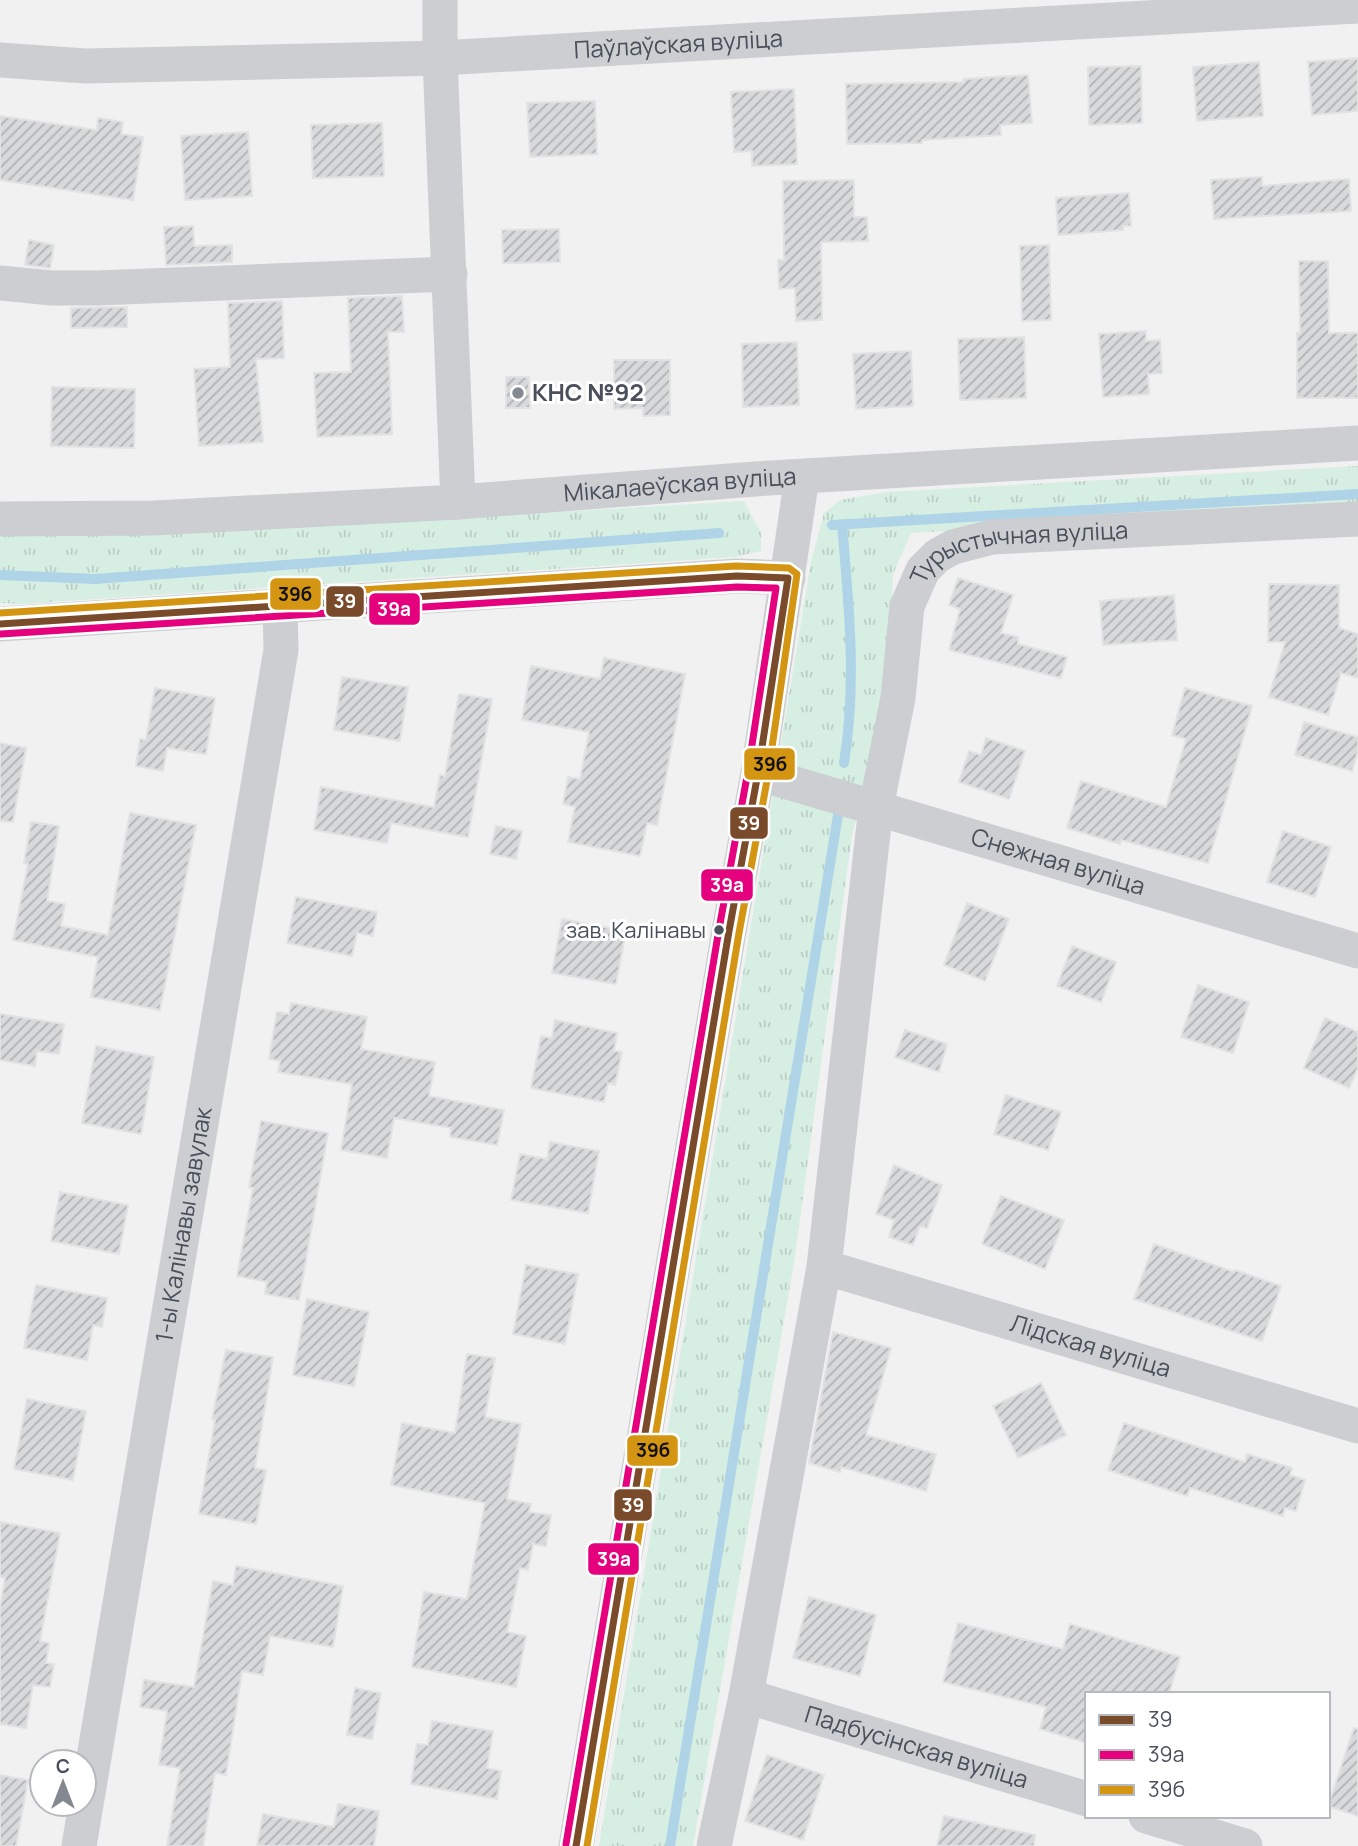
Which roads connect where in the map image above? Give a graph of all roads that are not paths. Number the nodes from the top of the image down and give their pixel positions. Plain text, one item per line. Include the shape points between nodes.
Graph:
1 (440, 0) edge
2 (1358, 6) edge
3 (440, 58) junction
4 (0, 60) edge
5 (450, 274) junction
6 (0, 283) edge
7 (1358, 443) edge
8 (802, 477) junction
9 (458, 502) junction
10 (0, 519) edge
11 (1358, 519) edge
12 (788, 578) junction
13 (280, 605) junction
14 (0, 624) edge
15 (758, 773) junction
16 (877, 807) junction
17 (1358, 951) edge
18 (824, 1267) junction
19 (1358, 1426) edge
20 (746, 1696) junction
21 (1085, 1797) edge
22 (1153, 1818) edge
23 (79, 1846) edge
24 (576, 1846) edge
25 (714, 1846) edge
26 (1245, 1846) edge

1 - 3 street
2 - 3 street, Паўлаўская вуліца
3 - 4 street, Паўлаўская вуліца via 85,66
3 - 5 street
5 - 6 street via 97,289
5 - 9 street
7 - 8 street, Мікалаеўская вуліца
8 - 9 street, Мікалаеўская вуліца
8 - 12 street
9 - 10 street, Мікалаеўская вуліца via 154,518
11 - 16 street, Турыстычная вуліца via 992,537 962,543 937,556 923,570 907,606 898,698
12 - 13 street via 737,576
12 - 15 street
13 - 14 street
13 - 23 street, 1-ы Калінавы завулак via 281,650
15 - 16 street, Снежная вуліца
15 - 24 street
16 - 17 street, Снежная вуліца
16 - 18 street, Турыстычная вуліца
18 - 19 street, Лідская вуліца
18 - 20 street, Турыстычная вуліца
20 - 21 street, Падбусінская вуліца
20 - 25 street, Турыстычная вуліца
22 - 26 street

